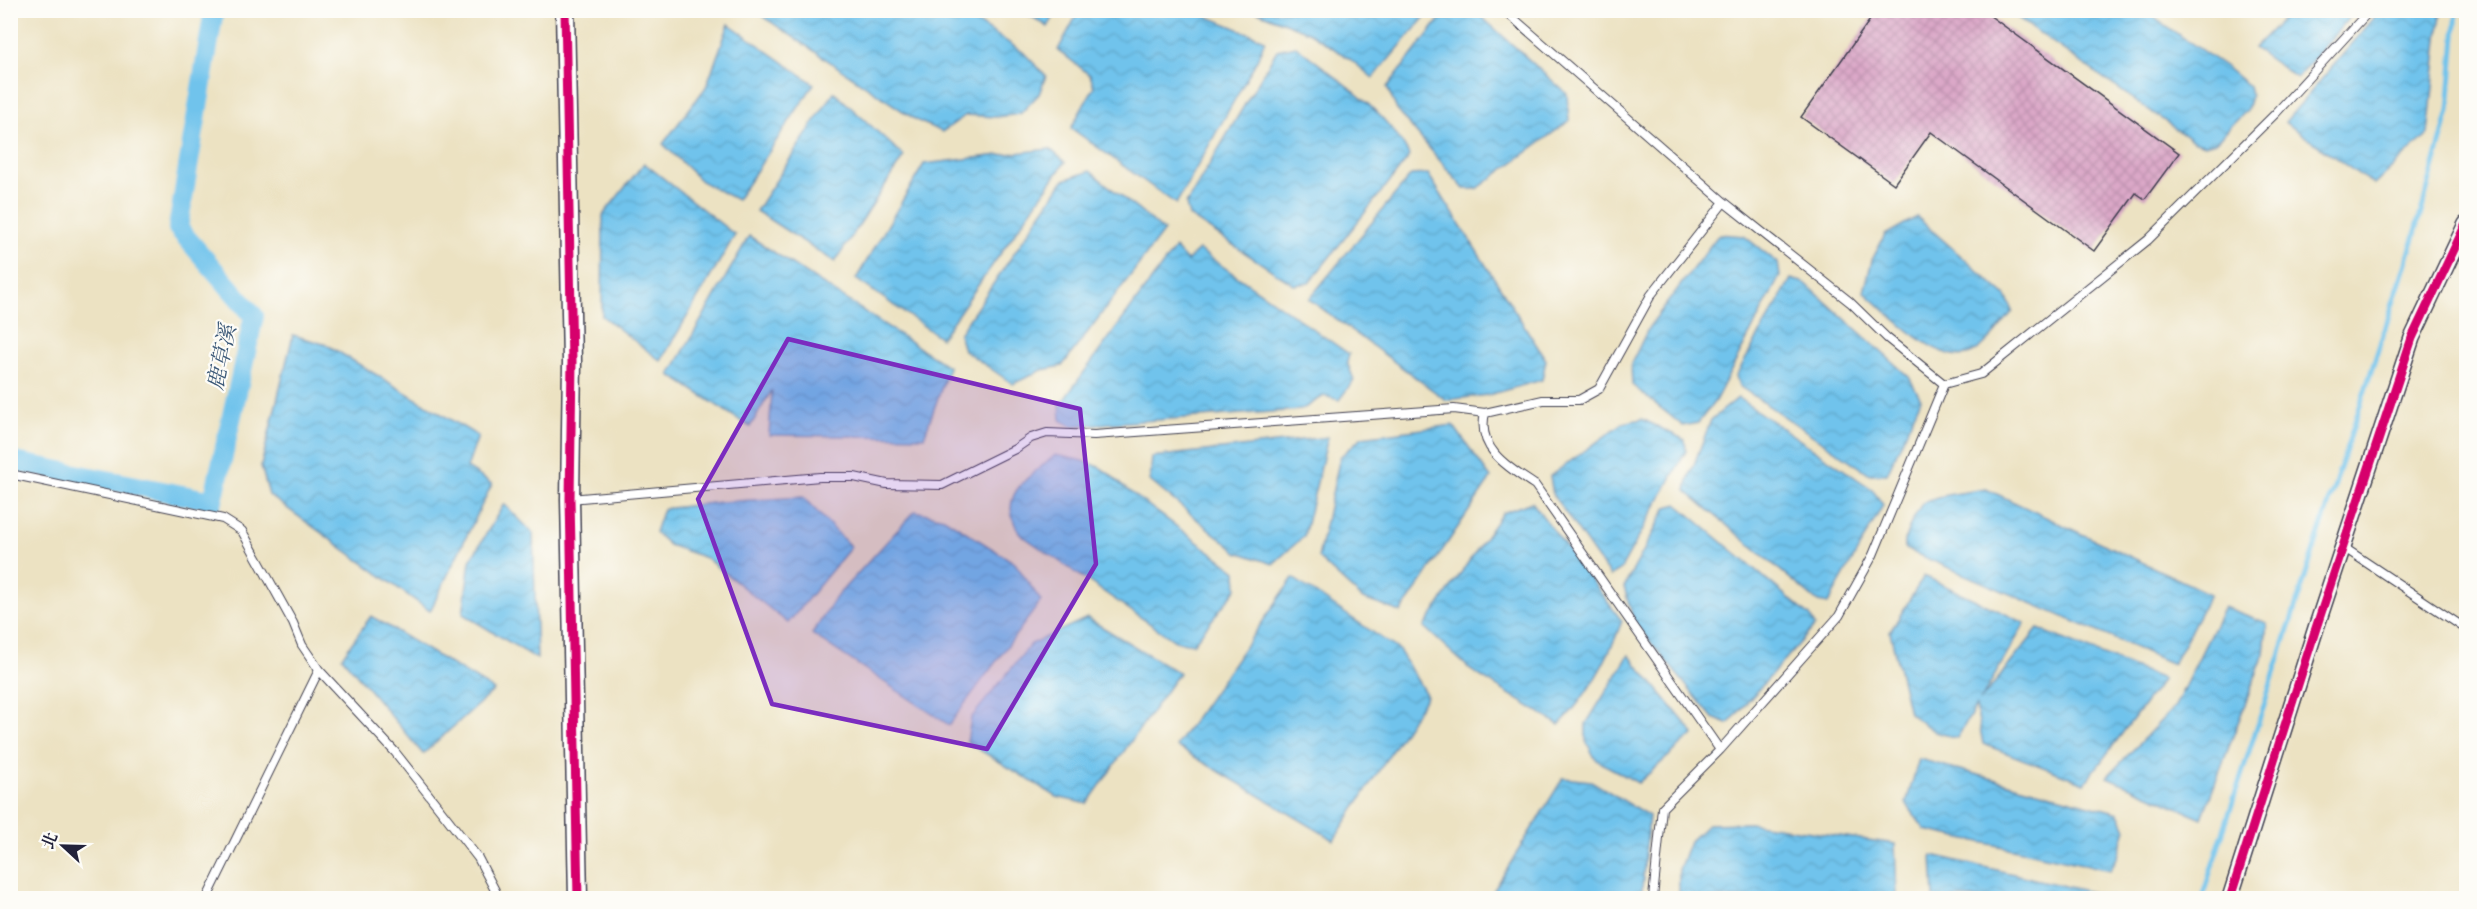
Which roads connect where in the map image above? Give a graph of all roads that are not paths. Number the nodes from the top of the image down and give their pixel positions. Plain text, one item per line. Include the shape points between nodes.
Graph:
1 (565, 10) edge
2 (1504, 10) edge
3 (2370, 10) edge
4 (1725, 202) junction
5 (2466, 224) edge
6 (1944, 384) junction
7 (1485, 414) junction
8 (10, 474) edge
9 (570, 499) junction
10 (2343, 546) junction
11 (2466, 629) edge
12 (319, 670) junction
13 (1720, 750) junction
14 (207, 898) edge
15 (499, 898) edge
16 (578, 898) edge
17 (1653, 898) edge
18 (2230, 898) edge

1 - 9 street via 572,362
2 - 4 lane
3 - 6 lane via 2276,113 2148,240 1981,374
4 - 6 lane
4 - 7 lane via 1651,295 1599,389 1579,400 1543,400
5 - 10 street via 2412,338
6 - 13 lane via 1873,555 1839,616
7 - 9 lane via 1454,409 1094,435 1047,433 942,485 820,477
7 - 13 lane via 1484,437 1503,464 1535,485
8 - 12 lane via 223,519 242,531
9 - 16 street
10 - 11 lane
10 - 18 street
12 - 14 lane
12 - 15 lane via 395,752 477,858
13 - 17 lane via 1662,808

